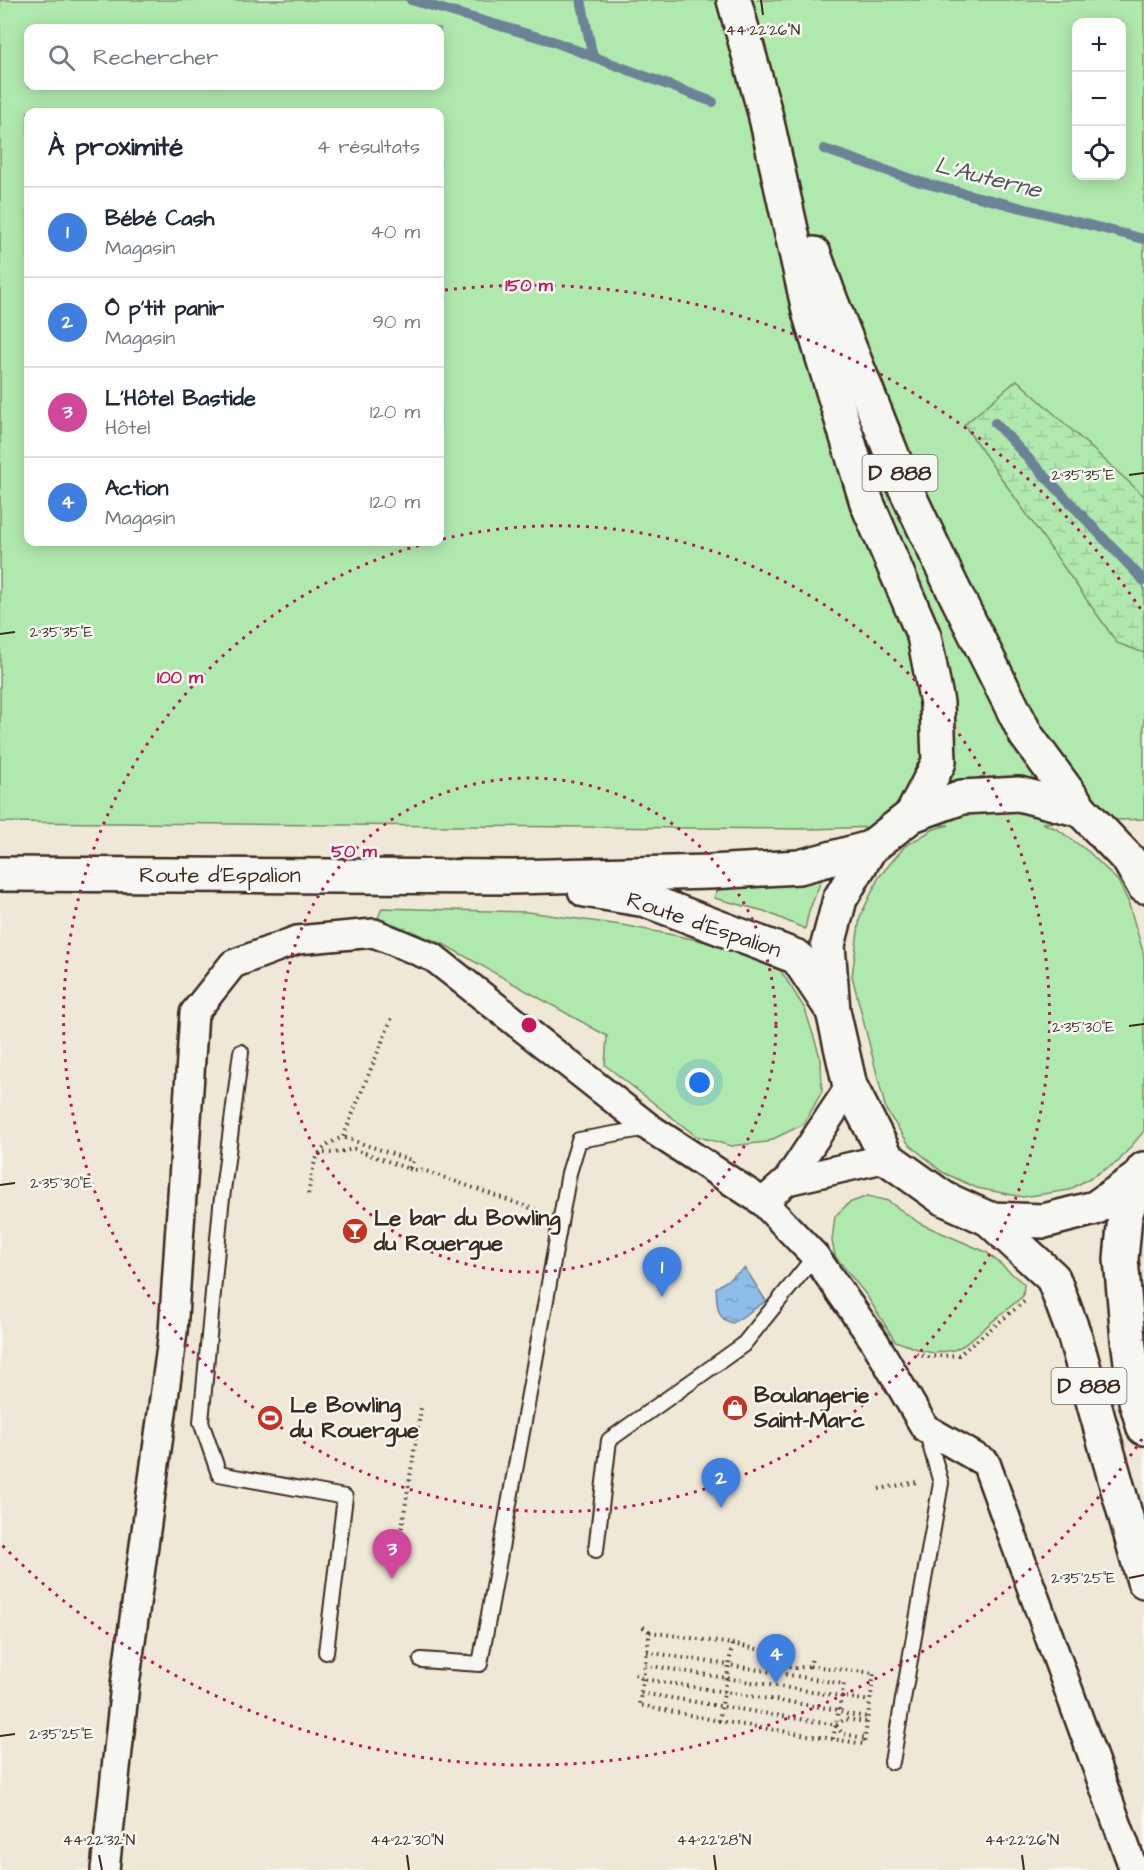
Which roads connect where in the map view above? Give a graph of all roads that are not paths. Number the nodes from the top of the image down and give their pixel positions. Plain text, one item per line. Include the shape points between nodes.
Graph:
1 (734, 0) edge
2 (765, 113) junction
3 (1081, 810) junction
4 (912, 815) junction
5 (870, 848) junction
6 (1139, 871) edge
7 (0, 874) edge
8 (512, 877) junction
9 (833, 1011) junction
10 (241, 1052) dead end
11 (850, 1086) junction
12 (650, 1128) junction
13 (886, 1158) junction
14 (1141, 1173) edge
15 (788, 1181) junction
16 (763, 1202) junction
17 (989, 1219) junction
18 (815, 1256) junction
19 (925, 1428) junction
20 (1144, 1428) edge
21 (596, 1550) dead end
22 (1144, 1581) edge
23 (326, 1652) dead end
24 (421, 1659) dead end
25 (892, 1762) dead end
26 (105, 1870) edge
27 (1134, 1870) edge

1 - 2 main road, D 888
2 - 3 main road, D 888 via 831,301 904,485 1026,735
2 - 4 main road, D 888 via 823,360 867,503 924,636 937,703 939,762
3 - 4 main road via 1019,794 962,797
3 - 6 main road
4 - 5 main road
5 - 8 main road, Route d'Espalion via 799,867
5 - 9 main road via 840,899 828,945
7 - 8 main road, Route d'Espalion
8 - 9 main road, Route d'Espalion via 646,900 797,957
9 - 11 main road
10 - 23 lane via 221,1206 201,1422 219,1474 345,1497
11 - 13 main road
11 - 15 street
12 - 16 street
12 - 24 lane via 579,1140 560,1219 480,1664
12 - 26 street via 434,958 374,933 297,940 233,964 195,1013 173,1332 125,1685
13 - 15 street
13 - 17 main road via 943,1198
14 - 17 main road via 1095,1208 1044,1221
14 - 20 main road, D 888 via 1125,1216 1122,1259 1128,1340 1136,1401
15 - 16 street
16 - 18 street
17 - 22 main road, D 888 via 1053,1278 1076,1337
18 - 19 street via 875,1342
18 - 21 lane via 743,1345 609,1440
19 - 25 lane via 940,1483
19 - 27 street via 986,1463

